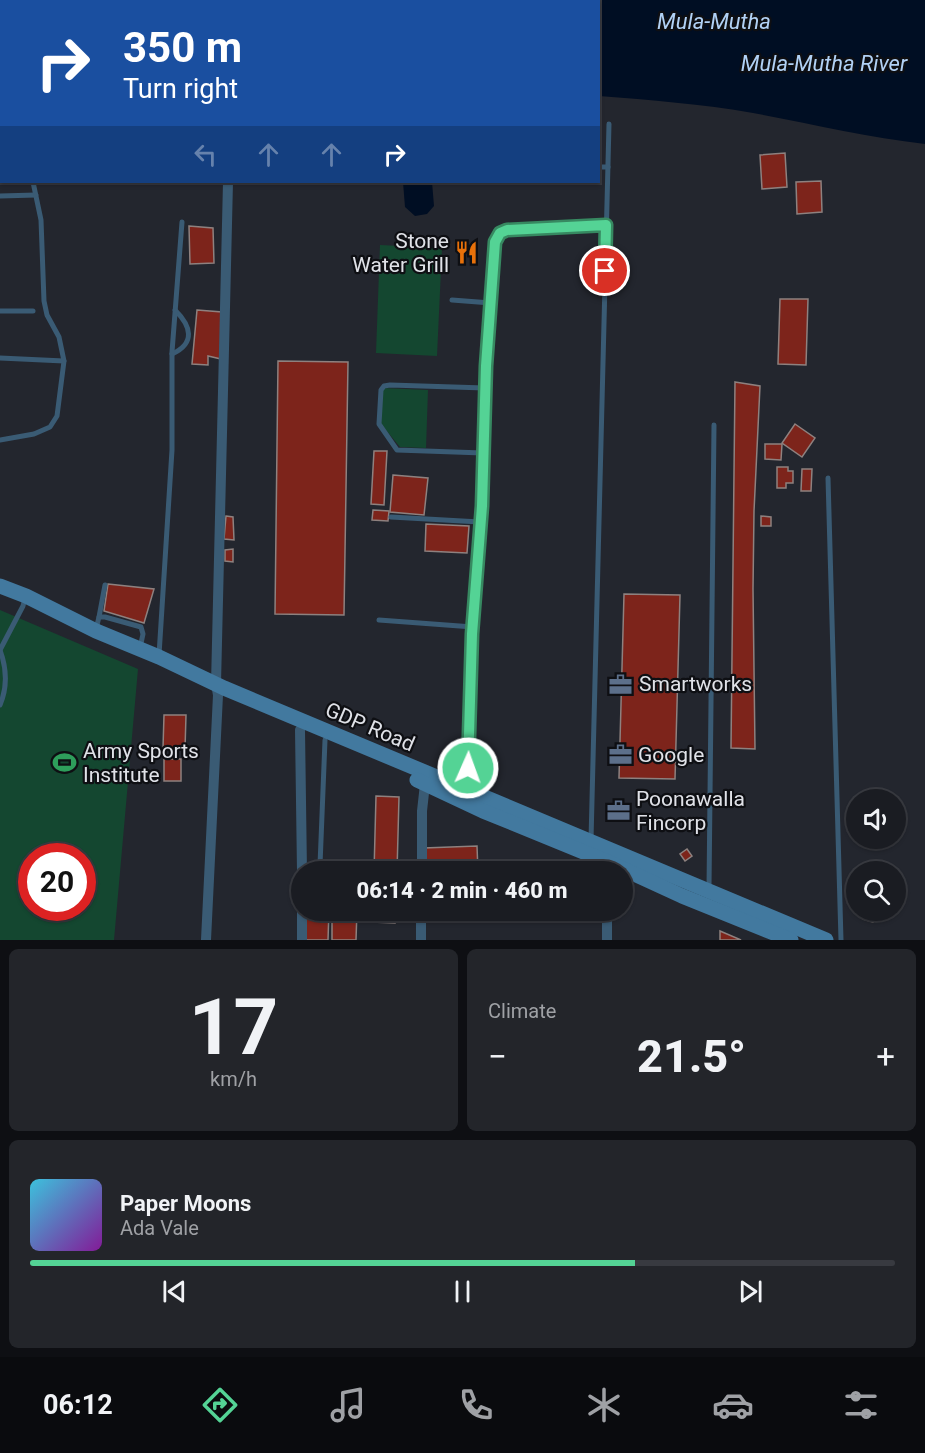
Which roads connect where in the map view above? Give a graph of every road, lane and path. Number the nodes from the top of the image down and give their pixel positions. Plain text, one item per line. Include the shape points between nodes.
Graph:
1 (609, 123) dead end
2 (600, 167) edge
3 (608, 167) junction
4 (33, 183) edge
5 (228, 183) edge
6 (36, 195) junction
7 (0, 196) edge
8 (182, 222) dead end
9 (606, 225) junction
10 (452, 300) dead end
11 (491, 303) junction
12 (175, 310) junction
13 (0, 311) edge
14 (33, 311) dead end
15 (172, 354) junction
16 (0, 358) edge
17 (64, 361) junction
18 (485, 388) junction
19 (714, 425) dead end
20 (0, 440) edge
21 (483, 453) junction
22 (828, 478) dead end
23 (391, 517) dead end
24 (480, 522) junction
25 (0, 585) edge
26 (105, 585) dead end
27 (0, 596) edge
28 (24, 601) junction
29 (379, 620) dead end
30 (98, 624) junction
31 (473, 627) junction
32 (0, 650) edge
33 (159, 657) junction
34 (217, 689) junction
35 (0, 705) edge
36 (300, 730) junction
37 (325, 740) junction
38 (425, 784) junction
39 (467, 791) junction
40 (591, 842) junction
41 (302, 861) edge
42 (320, 861) edge
43 (422, 861) edge
44 (609, 861) edge
45 (633, 868) edge
46 (633, 873) edge
47 (709, 891) junction
48 (302, 921) edge
49 (421, 921) edge
50 (607, 921) edge
51 (206, 940) edge
52 (302, 940) edge
53 (421, 940) edge
54 (607, 940) edge
55 (791, 940) edge
56 (826, 940) edge
57 (841, 940) edge

1 - 3 lane
2 - 3 lane
3 - 9 lane
4 - 6 lane
5 - 34 street
6 - 7 lane
6 - 17 lane via 44,301
8 - 12 lane
9 - 11 lane via 500,233 495,242
9 - 40 lane
10 - 11 lane
11 - 18 lane
12 - 15 lane
12 - 15 lane via 187,325 188,335 184,346
13 - 14 lane
15 - 33 lane via 172,450
16 - 17 lane
17 - 20 lane via 57,416 50,427
18 - 21 lane
18 - 21 lane via 384,386 379,424 397,450
19 - 47 lane
21 - 24 lane
22 - 57 lane
23 - 24 lane
24 - 31 lane
25 - 28 main road, GDP Road
26 - 30 lane
27 - 28 main road
28 - 30 main road, GDP Road
28 - 32 lane
28 - 34 main road
29 - 31 lane
30 - 33 main road, GDP Road
31 - 39 lane
32 - 35 lane via 6,673
33 - 34 main road, GDP Road
34 - 36 main road via 253,711
34 - 39 main road, GDP Road
34 - 51 street
36 - 37 main road
36 - 41 street
37 - 38 main road
37 - 42 lane
38 - 43 street
38 - 44 main road
39 - 40 main road, GDP Road
40 - 44 main road, GDP Road
45 - 47 main road, GDP Road
46 - 55 main road, GDP Road
47 - 56 main road, GDP Road
48 - 52 street
49 - 53 street
50 - 54 street

